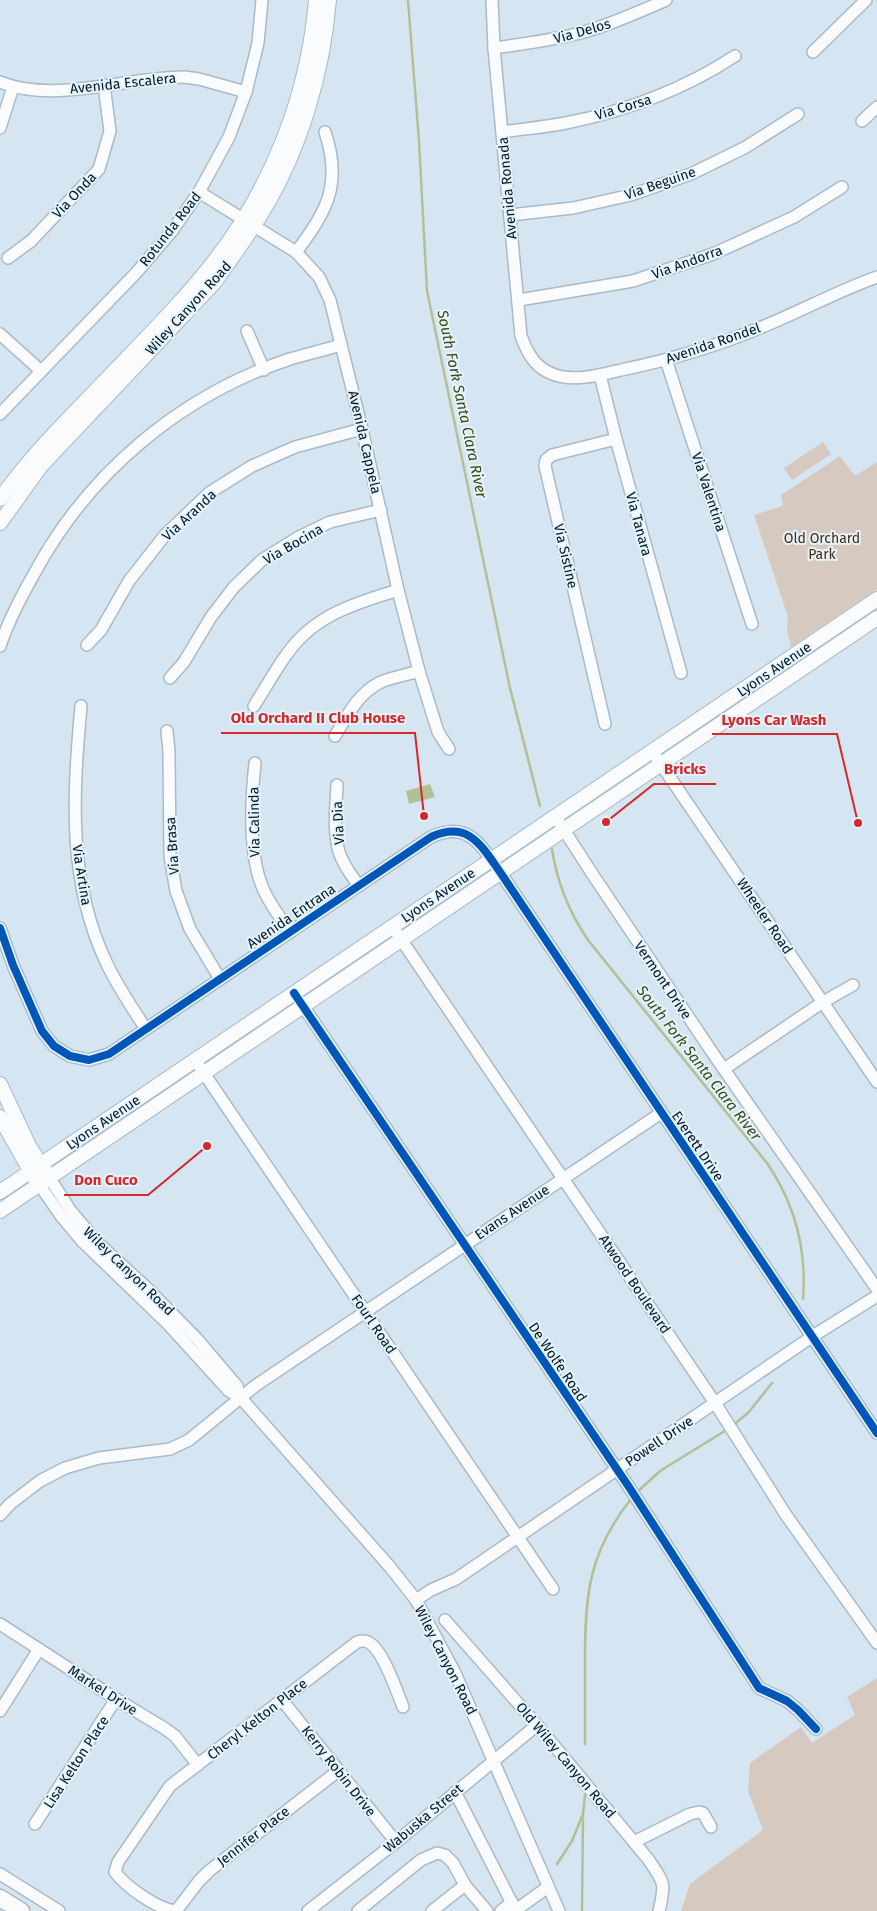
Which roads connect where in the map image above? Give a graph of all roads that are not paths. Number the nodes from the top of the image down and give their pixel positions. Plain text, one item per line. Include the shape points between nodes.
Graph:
1 (262, 0) edge
2 (316, 0) edge
3 (329, 0) edge
4 (492, 0) edge
5 (666, 0) edge
6 (866, 0) edge
7 (494, 48) junction
8 (813, 52) dead end
9 (735, 56) dead end
10 (0, 82) edge
11 (104, 85) junction
12 (13, 87) junction
13 (246, 92) junction
14 (877, 106) edge
15 (798, 114) dead end
16 (862, 121) dead end
17 (0, 128) edge
18 (325, 132) dead end
19 (502, 132) junction
20 (842, 187) dead end
21 (199, 192) junction
22 (510, 215) junction
23 (248, 222) junction
24 (296, 252) junction
25 (8, 258) dead end
26 (877, 277) edge
27 (519, 300) junction
28 (247, 331) dead end
29 (0, 334) edge
30 (342, 345) junction
31 (666, 360) junction
32 (543, 369) joint
33 (264, 370) junction
34 (42, 371) junction
35 (600, 375) junction
36 (0, 414) edge
37 (362, 428) junction
38 (616, 439) junction
39 (0, 499) edge
40 (380, 510) junction
41 (0, 523) edge
42 (398, 590) junction
43 (877, 599) edge
44 (877, 618) edge
45 (752, 624) dead end
46 (0, 644) edge
47 (87, 646) dead end
48 (419, 671) junction
49 (681, 673) dead end
50 (170, 678) dead end
51 (81, 706) dead end
52 (254, 706) dead end
53 (604, 724) dead end
54 (167, 732) dead end
55 (335, 736) dead end
56 (449, 749) dead end
57 (652, 751) junction
58 (255, 763) dead end
59 (661, 764) junction
60 (337, 785) dead end
61 (555, 816) junction
62 (564, 830) junction
63 (490, 859) junction
64 (500, 872) junction
65 (359, 886) junction
66 (392, 926) junction
67 (0, 928) edge
68 (290, 932) junction
69 (401, 939) junction
70 (220, 979) junction
71 (853, 985) dead end
72 (294, 993) junction
73 (823, 1002) junction
74 (303, 1006) junction
75 (146, 1030) junction
76 (195, 1060) junction
77 (724, 1069) junction
78 (179, 1070) junction
79 (204, 1073) junction
80 (877, 1082) edge
81 (0, 1084) edge
82 (661, 1113) junction
83 (141, 1115) junction
84 (0, 1117) edge
85 (36, 1168) junction
86 (563, 1178) junction
87 (44, 1181) junction
88 (0, 1192) edge
89 (0, 1210) edge
90 (464, 1245) junction
91 (877, 1289) edge
92 (877, 1296) edge
93 (365, 1311) junction
94 (813, 1336) junction
95 (240, 1397) junction
96 (715, 1403) junction
97 (877, 1432) edge
98 (617, 1470) junction
99 (0, 1515) edge
100 (518, 1537) junction
101 (553, 1589) dead end
102 (416, 1600) junction
103 (445, 1620) dead end
104 (0, 1624) edge
105 (877, 1643) edge
106 (39, 1648) junction
107 (116, 1699) junction
108 (282, 1700) junction
109 (403, 1707) dead end
110 (0, 1711) edge
111 (538, 1725) junction
112 (816, 1728) dead end
113 (494, 1761) junction
114 (198, 1765) junction
115 (338, 1771) junction
116 (455, 1792) junction
117 (35, 1824) dead end
118 (711, 1827) dead end
119 (396, 1842) junction
120 (634, 1842) junction
121 (0, 1874) edge
122 (465, 1885) junction
123 (548, 1887) junction
124 (0, 1898) edge
125 (515, 1908) edge
126 (21, 1911) edge
127 (59, 1911) edge
128 (175, 1911) edge
129 (308, 1911) edge
130 (358, 1911) edge
131 (432, 1911) edge
132 (486, 1911) edge
133 (501, 1911) edge
134 (559, 1911) edge
135 (660, 1911) edge

1 - 13 street, Rotunda Road via 258,43
2 - 23 main road, Wiley Canyon Road via 302,84 291,119
3 - 23 main road, Wiley Canyon Road via 322,54 303,123 264,209
4 - 7 street, Avenida Ronada
5 - 7 street, Via Delos via 585,32 538,43
6 - 8 street
7 - 19 street, Avenida Ronada
9 - 19 street, Via Corsa via 687,83 620,110 565,123
10 - 12 street, Avenida Escalera
11 - 12 street, Avenida Escalera via 47,91
11 - 13 street, Avenida Escalera via 184,76
11 - 25 street, Via Onda via 110,131 99,169 31,241
12 - 17 street
13 - 21 street, Rotunda Road via 229,137
14 - 16 street
15 - 22 street, Via Beguine via 746,147 682,177 631,194 572,208
18 - 24 street via 332,151 331,187 323,213
19 - 22 street, Avenida Ronada
20 - 27 street, Via Andorra via 794,217 713,254 633,281
21 - 23 street, Avenida Cappela
21 - 34 street, Rotunda Road via 172,231 136,273
22 - 27 street, Avenida Ronada
23 - 24 street, Avenida Cappela
23 - 39 main road, Wiley Canyon Road via 180,302 45,444
23 - 41 main road, Wiley Canyon Road via 214,283 41,466
24 - 30 street, Avenida Cappela via 314,270 330,300
26 - 31 street, Avenida Rondel via 748,333
27 - 32 street, Avenida Ronada via 522,336 527,351
28 - 33 street
29 - 34 street
30 - 33 street via 290,359
30 - 37 street, Avenida Cappela
31 - 35 street, Avenida Rondel
31 - 45 street, Via Valentina
32 - 35 street, Avenida Rondel via 565,377
33 - 46 street via 199,401 146,437 122,459 78,505 44,555
34 - 36 street, Rotunda Road
35 - 38 street, Via Tanara
37 - 40 street, Avenida Cappela
37 - 47 street, Via Aranda via 295,447 252,466 209,493 164,535
38 - 49 street, Via Tanara
38 - 53 street, Via Sistine via 552,455 545,466
40 - 42 street, Avenida Cappela
40 - 50 street, Via Bocina via 330,522 262,560 234,586
42 - 48 street, Avenida Cappela
42 - 52 street via 355,603 309,631 288,652
43 - 57 main road, Lyons Avenue
44 - 59 main road, Lyons Avenue
48 - 55 street via 381,682 366,692 355,703
48 - 56 street, Avenida Cappela via 438,732
51 - 75 street, Via Artina via 74,811 84,899 107,964
54 - 70 street, Via Brasa via 170,856 176,891 190,929
57 - 59 street, Wheeler Road
57 - 61 main road, Lyons Avenue
58 - 68 street, Via Calinda via 252,832 255,864 262,886
59 - 62 main road, Lyons Avenue
59 - 73 street, Wheeler Road
60 - 65 street, Via Dia via 335,827 339,853
61 - 62 street, Vermont Drive
61 - 63 main road, Lyons Avenue
62 - 64 main road, Lyons Avenue
62 - 77 street, Vermont Drive
63 - 64 street, Avenida Entrana
63 - 65 street, Avenida Entrana via 478,842 467,834 446,832 431,837
63 - 66 main road, Lyons Avenue
64 - 69 main road, Lyons Avenue
64 - 82 street, Everett Drive
65 - 68 street, Avenida Entrana
66 - 69 street, Atwood Boulevard
66 - 72 main road, Lyons Avenue
67 - 75 street, Avenida Entrana via 42,1031 54,1046 70,1056 89,1060 109,1054
68 - 70 street, Avenida Entrana
69 - 74 main road, Lyons Avenue
69 - 86 street, Atwood Boulevard
70 - 75 street, Avenida Entrana
71 - 73 street
72 - 74 street, De Wolfe Road
72 - 76 main road, Lyons Avenue
73 - 77 street
73 - 80 street, Wheeler Road
74 - 79 main road, Lyons Avenue
74 - 90 street, De Wolfe Road
76 - 78 main road, Lyons Avenue
76 - 79 street, Fourl Road
77 - 91 street, Vermont Drive
78 - 83 main road via 166,1088 143,1104
78 - 85 main road, Lyons Avenue
79 - 83 main road, Lyons Avenue
79 - 93 street, Fourl Road
81 - 85 main road, Wiley Canyon Road
82 - 86 street, Evans Avenue
82 - 94 street, Everett Drive
83 - 87 main road, Lyons Avenue
84 - 85 main road, Wiley Canyon Road
85 - 87 main road, Wiley Canyon Road
85 - 88 main road, Lyons Avenue
86 - 90 street, Evans Avenue
86 - 96 street, Atwood Boulevard
87 - 89 main road, Lyons Avenue
87 - 95 street, Wiley Canyon Road via 61,1216 82,1241 161,1309 217,1370 237,1386
90 - 93 street, Evans Avenue
90 - 98 street, De Wolfe Road
92 - 94 street, Powell Drive
93 - 95 street, Evans Avenue
93 - 100 street, Fourl Road
94 - 96 street, Powell Drive
94 - 97 street, Everett Drive
95 - 99 street, Evans Avenue via 189,1440 170,1448 100,1458 65,1468 40,1481
95 - 102 street, Wiley Canyon Road
96 - 98 street, Powell Drive
96 - 105 street, Atwood Boulevard via 786,1514
98 - 100 street, Powell Drive
98 - 112 street, De Wolfe Road via 760,1688 787,1701
100 - 101 street, Fourl Road
100 - 102 street, Powell Drive
102 - 113 street, Wiley Canyon Road via 455,1673
103 - 111 street, Old Wiley Canyon Road
104 - 106 street, Markel Drive
106 - 107 street, Markel Drive
106 - 110 street
107 - 114 street, Markel Drive via 175,1736
107 - 117 street, Lisa Kelton Place
108 - 109 street, Cheryl Kelton Place via 357,1642 366,1640 389,1669
108 - 114 street, Cheryl Kelton Place
108 - 115 street, Kerry Robin Drive
111 - 113 street, Wabuska Street
111 - 120 street, Old Wiley Canyon Road
113 - 116 street, Wabuska Street
113 - 123 street, Wiley Canyon Road
114 - 128 street, Cheryl Kelton Place via 170,1786 114,1872 120,1880 164,1909
115 - 119 street, Kerry Robin Drive
115 - 128 street, Jennifer Place via 209,1871
116 - 119 street, Wabuska Street
116 - 125 street
118 - 120 street via 703,1813 698,1812
119 - 129 street, Wabuska Street
120 - 135 street, Old Wiley Canyon Road via 665,1888
121 - 127 street
122 - 130 street via 453,1863 445,1855 437,1853 421,1860
122 - 131 street
122 - 132 street
123 - 125 street
123 - 134 street, Wiley Canyon Road
124 - 126 highway
125 - 133 street

